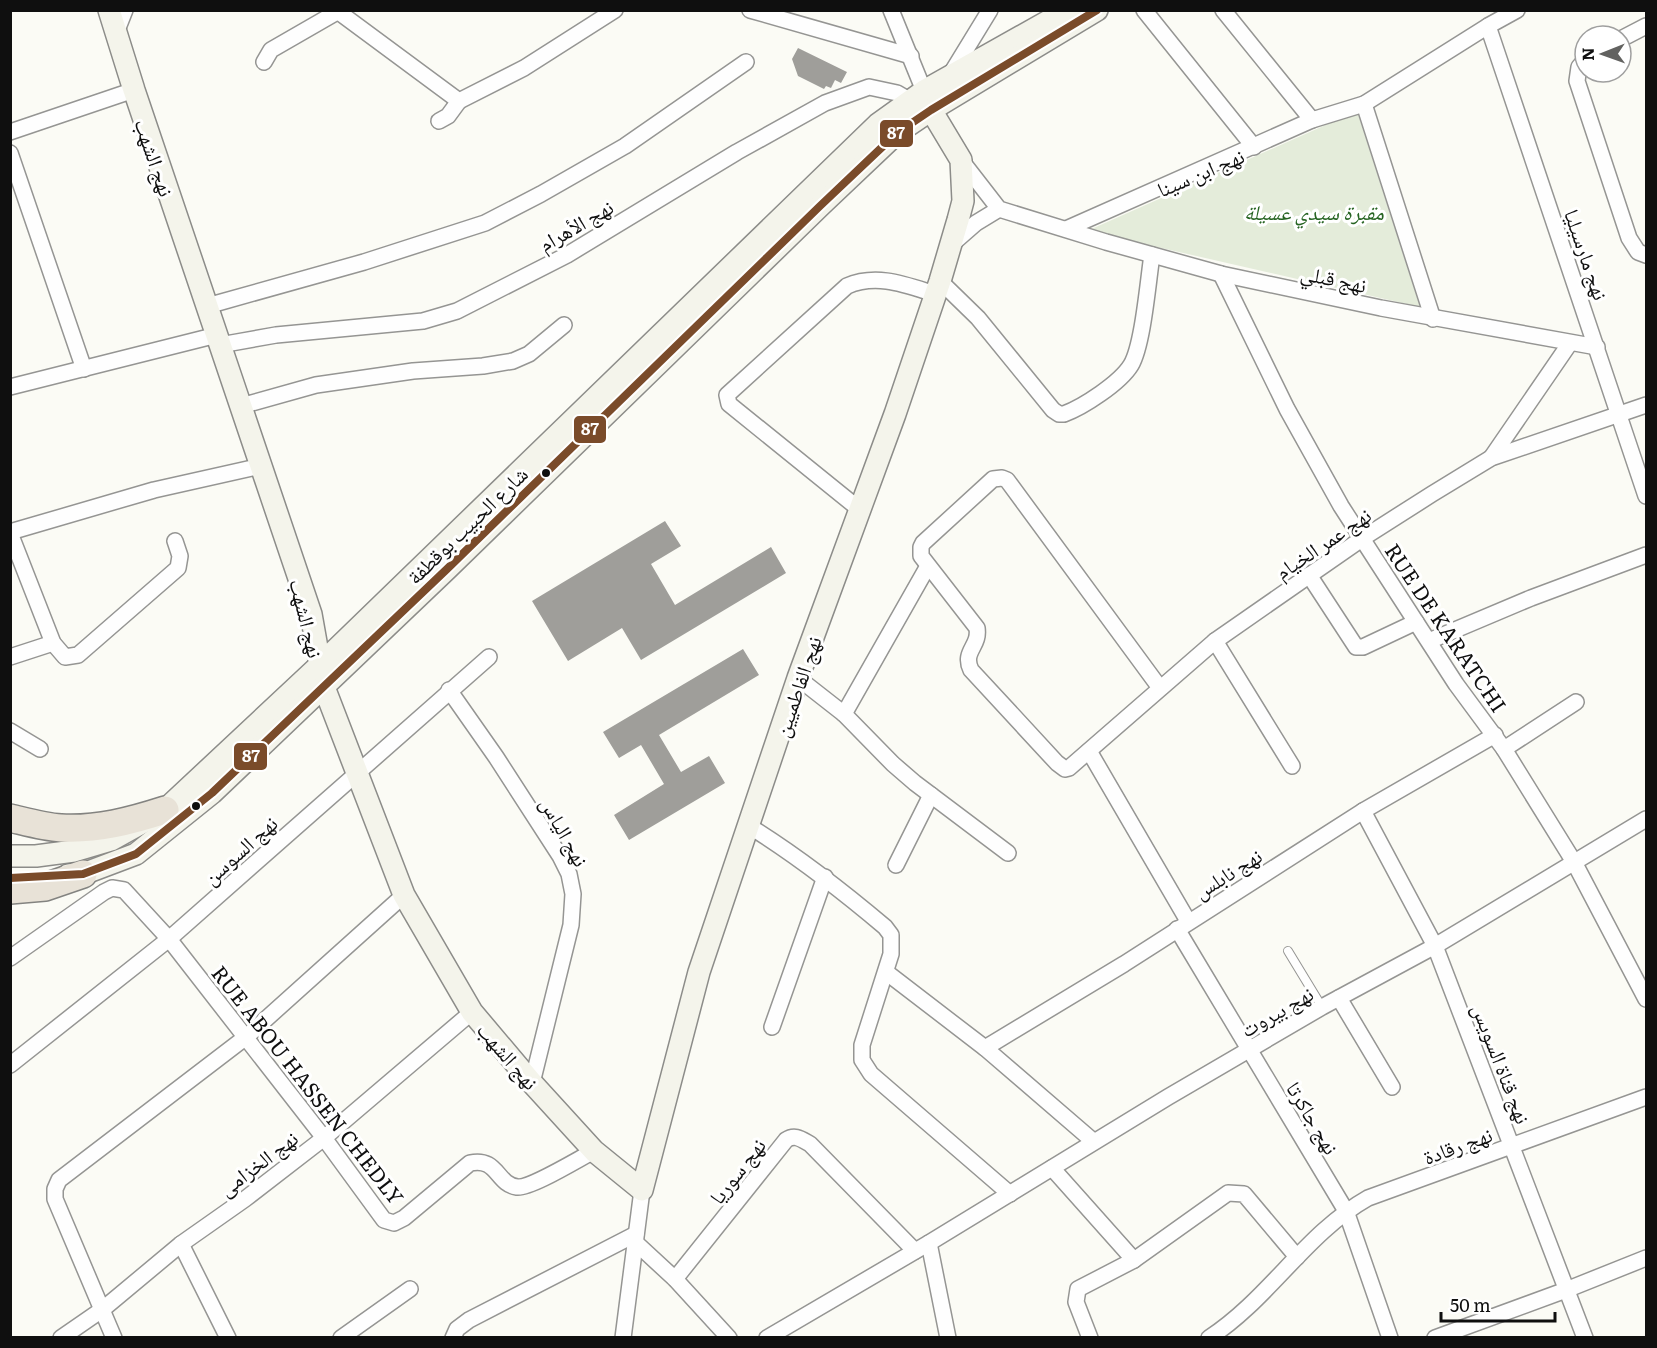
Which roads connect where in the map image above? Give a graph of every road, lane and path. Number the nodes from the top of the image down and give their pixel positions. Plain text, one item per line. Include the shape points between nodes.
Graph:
1 (109, 10) edge
2 (125, 10) edge
3 (615, 10) edge
4 (750, 10) edge
5 (891, 10) edge
6 (990, 10) edge
7 (1068, 10) edge
8 (1097, 10) edge
9 (1144, 10) edge
10 (1223, 10) edge
11 (1517, 10) edge
12 (336, 11) edge
13 (1488, 26) junction
14 (1647, 26) edge
15 (116, 33) junction
16 (1633, 33) edge
17 (911, 56) junction
18 (264, 62) dead end
19 (746, 62) dead end
20 (949, 77) junction
21 (1578, 84) edge
22 (134, 90) junction
23 (459, 101) junction
24 (922, 104) junction
25 (1364, 104) junction
26 (1312, 120) junction
27 (439, 121) dead end
28 (10, 132) edge
29 (1254, 147) junction
30 (10, 153) edge
31 (961, 160) junction
32 (999, 209) junction
33 (1066, 229) junction
34 (952, 244) junction
35 (1152, 255) junction
36 (1647, 255) edge
37 (1221, 274) junction
38 (938, 287) junction
39 (207, 306) junction
40 (1433, 319) junction
41 (564, 325) dead end
42 (218, 340) junction
43 (1570, 342) junction
44 (1597, 346) junction
45 (84, 369) junction
46 (10, 387) edge
47 (1647, 405) edge
48 (241, 406) junction
49 (1619, 415) junction
50 (1491, 458) junction
51 (261, 466) junction
52 (1647, 496) edge
53 (859, 509) junction
54 (10, 532) edge
55 (1363, 538) junction
56 (175, 541) dead end
57 (1647, 555) edge
58 (928, 566) junction
59 (1310, 575) junction
60 (1416, 622) junction
61 (1215, 641) junction
62 (1429, 641) junction
63 (52, 643) junction
64 (10, 657) edge
65 (489, 657) dead end
66 (320, 665) junction
67 (798, 678) junction
68 (324, 687) junction
69 (1160, 688) junction
70 (449, 690) junction
71 (1576, 702) dead end
72 (844, 714) junction
73 (10, 731) edge
74 (1495, 735) junction
75 (40, 749) dead end
76 (1504, 749) junction
77 (1089, 752) junction
78 (1292, 766) dead end
79 (357, 772) junction
80 (932, 795) junction
81 (165, 810) junction
82 (1363, 812) junction
83 (10, 818) edge
84 (1647, 819) edge
85 (748, 826) junction
86 (1008, 853) dead end
87 (10, 856) edge
88 (1574, 862) junction
89 (896, 865) dead end
90 (83, 874) junction
91 (825, 877) junction
92 (10, 878) edge
93 (10, 890) edge
94 (404, 895) junction
95 (1183, 925) junction
96 (169, 939) junction
97 (1435, 946) junction
98 (1288, 951) dead end
99 (10, 958) edge
100 (886, 972) junction
101 (1339, 998) junction
102 (1647, 999) edge
103 (1322, 1007) junction
104 (471, 1012) junction
105 (772, 1027) dead end
106 (246, 1037) junction
107 (984, 1048) junction
108 (1249, 1050) junction
109 (10, 1065) edge
110 (532, 1083) junction
111 (1392, 1087) dead end
112 (1647, 1097) edge
113 (324, 1138) junction
114 (1093, 1141) junction
115 (1513, 1146) junction
116 (594, 1151) junction
117 (1052, 1168) junction
118 (642, 1190) junction
119 (1010, 1194) junction
120 (1346, 1211) junction
121 (635, 1238) junction
122 (929, 1243) junction
123 (181, 1244) junction
124 (915, 1251) junction
125 (1297, 1257) junction
126 (1647, 1258) edge
127 (1134, 1260) junction
128 (675, 1279) junction
129 (410, 1288) dead end
130 (1566, 1290) junction
131 (103, 1309) junction
132 (62, 1338) edge
133 (114, 1338) edge
134 (228, 1338) edge
135 (341, 1338) edge
136 (453, 1338) edge
137 (623, 1338) edge
138 (729, 1338) edge
139 (767, 1338) edge
140 (948, 1338) edge
141 (1090, 1338) edge
142 (1209, 1338) edge
143 (1390, 1338) edge
144 (1435, 1338) edge
145 (1585, 1338) edge

1 - 15 main road, نهج الشهب
2 - 15 street
3 - 23 street via 524,68
4 - 17 street
5 - 17 street
6 - 20 street
7 - 20 main road, شارع الحبيب بوقطفة
8 - 24 main road, شارع الحبيب بوقطفة
9 - 29 street
10 - 26 street
11 - 13 street, نهج ابن سينا
12 - 18 street via 272,50
12 - 23 street
13 - 25 street, نهج ابن سينا
13 - 44 street, نهج مارسيليا
14 - 16 street
15 - 22 main road, نهج الشهب
17 - 24 street
19 - 39 street via 625,146 485,222 364,262
20 - 24 main road, شارع الحبيب بوقطفة
21 - 36 street via 1629,238 1638,252
22 - 28 street
22 - 39 main road, نهج الشهب
23 - 27 street
24 - 31 main road
24 - 42 street, نهج الأهرام via 869,87 825,103 567,255 457,311 423,321
24 - 66 main road, شارع الحبيب بوقطفة via 878,124
24 - 68 main road, شارع الحبيب بوقطفة via 897,133
25 - 26 street, نهج ابن سينا
25 - 40 street
26 - 29 street, نهج ابن سينا
29 - 33 street, نهج ابن سينا
30 - 45 street
31 - 32 street
31 - 34 main road, نهج الفاطميين via 963,201
32 - 33 street
32 - 34 street
33 - 35 street, نهج قبلي
34 - 38 main road, نهج الفاطميين
35 - 37 street, نهج قبلي
35 - 38 street via 1131,365 1118,380 1064,414 1053,410 978,318
37 - 40 street, نهج قبلي
37 - 55 street, RUE DE KARATCHI via 1287,409
38 - 53 main road, نهج الفاطميين
38 - 53 street via 860,280 847,286 729,391 729,404
39 - 42 main road, نهج الشهب
40 - 43 street, نهج قبلي
41 - 48 street via 529,354 513,361 316,385
42 - 45 street, نهج الأهرام
42 - 48 main road, نهج الشهب
43 - 44 street, نهج قبلي
43 - 50 street
44 - 49 street, نهج مارسيليا
45 - 46 street, نهج الأهرام
47 - 49 street, نهج عمر الخيام
48 - 51 main road, نهج الشهب
49 - 50 street, نهج عمر الخيام
49 - 52 street, نهج مارسيليا
50 - 55 street, نهج عمر الخيام
51 - 54 street via 154,490
51 - 66 main road, نهج الشهب via 311,614
53 - 67 main road, نهج الفاطميين
54 - 63 street
55 - 59 street, نهج عمر الخيام
55 - 60 street, RUE DE KARATCHI
56 - 63 street via 180,556 178,568 78,656 65,657
57 - 62 street
58 - 69 street via 920,552 926,538 993,479 1007,480
58 - 72 street
58 - 77 street, نهج عمر الخيام via 977,628 977,639 968,655 971,670 1057,764 1069,768
59 - 60 street via 1356,647
59 - 61 street, نهج عمر الخيام
60 - 62 street, RUE DE KARATCHI
61 - 69 street, نهج عمر الخيام
61 - 78 street
62 - 74 street, RUE DE KARATCHI
63 - 64 street
65 - 70 street, نهج السوسن
66 - 68 main road, نهج الشهب
66 - 81 main road, شارع الحبيب بوقطفة
67 - 72 street
67 - 85 main road, نهج الفاطميين
68 - 79 main road, نهج الشهب
68 - 90 main road, شارع الحبيب بوقطفة via 212,793 136,854
69 - 77 street, نهج عمر الخيام
70 - 79 street, نهج السوسن
70 - 110 street, نهج الياس via 535,816 569,874 573,894 571,925
71 - 76 street
72 - 80 street via 893,764
73 - 75 street
74 - 76 street, RUE DE KARATCHI
74 - 82 street, نهج نابلس
76 - 88 street, RUE DE KARATCHI
77 - 95 street, نهج جاكرتا
79 - 94 main road, نهج الشهب
79 - 96 street, نهج السوسن
80 - 86 street
80 - 89 street
81 - 83 highway via 97,827 60,828
81 - 87 main road, شارع الحبيب بوقطفة via 111,840 74,852
82 - 95 street, نهج نابلس
82 - 97 street, نهج قناة السويس
84 - 88 street, نهج بيروت
85 - 91 street
85 - 118 main road, نهج الفاطميين via 699,972
88 - 97 street, نهج بيروت
88 - 102 street, RUE DE KARATCHI
90 - 92 main road, شارع الحبيب بوقطفة
90 - 93 highway via 45,887
91 - 100 street via 891,935
91 - 105 street
94 - 104 main road, نهج الشهب
94 - 106 street
95 - 107 street, نهج نابلس
95 - 108 street, نهج جاكرتا
96 - 99 street, RUE ABOU HASSEN CHEDLY via 124,890 112,888
96 - 106 street, RUE ABOU HASSEN CHEDLY
96 - 109 street, نهج السوسن
97 - 101 street, نهج بيروت
97 - 115 street, نهج قناة السويس
98 - 103 lane
100 - 107 street
100 - 119 street via 862,1045 864,1065
101 - 103 street, نهج بيروت
101 - 111 street
103 - 108 street, نهج بيروت
104 - 110 main road, نهج الشهب
104 - 113 street, نهج الخزامى
106 - 113 street, RUE ABOU HASSEN CHEDLY
106 - 131 street via 59,1180 55,1199
107 - 114 street
108 - 114 street, نهج بيروت
108 - 120 street, نهج جاكرتا
110 - 116 main road, نهج الشهب
112 - 115 street, نهج رقادة
113 - 116 street, RUE ABOU HASSEN CHEDLY via 384,1220 394,1223 470,1163 489,1164 510,1184 519,1187
113 - 123 street, نهج الخزامى
114 - 117 street, نهج بيروت
115 - 120 street, نهج رقادة via 1368,1198
115 - 130 street, نهج قناة السويس
116 - 118 main road, نهج الشهب
117 - 119 street, نهج بيروت
117 - 127 street
118 - 121 street
119 - 122 street, نهج بيروت
120 - 125 street, نهج رقادة
120 - 143 street, نهج جاكرتا
121 - 128 street
121 - 136 street via 469,1320
121 - 137 street
122 - 124 street, نهج بيروت
122 - 140 street
123 - 131 street, نهج الخزامى
123 - 134 street
124 - 128 street, نهج سوريا via 810,1144 791,1136
124 - 139 street, نهج بيروت
125 - 127 street via 1244,1194 1237,1192 1221,1197
125 - 142 street, نهج رقادة via 1245,1311
126 - 130 street
127 - 141 street via 1078,1289 1076,1302
128 - 138 street
129 - 135 street
130 - 144 street
130 - 145 street, نهج قناة السويس
131 - 132 street, نهج الخزامى
131 - 133 street

